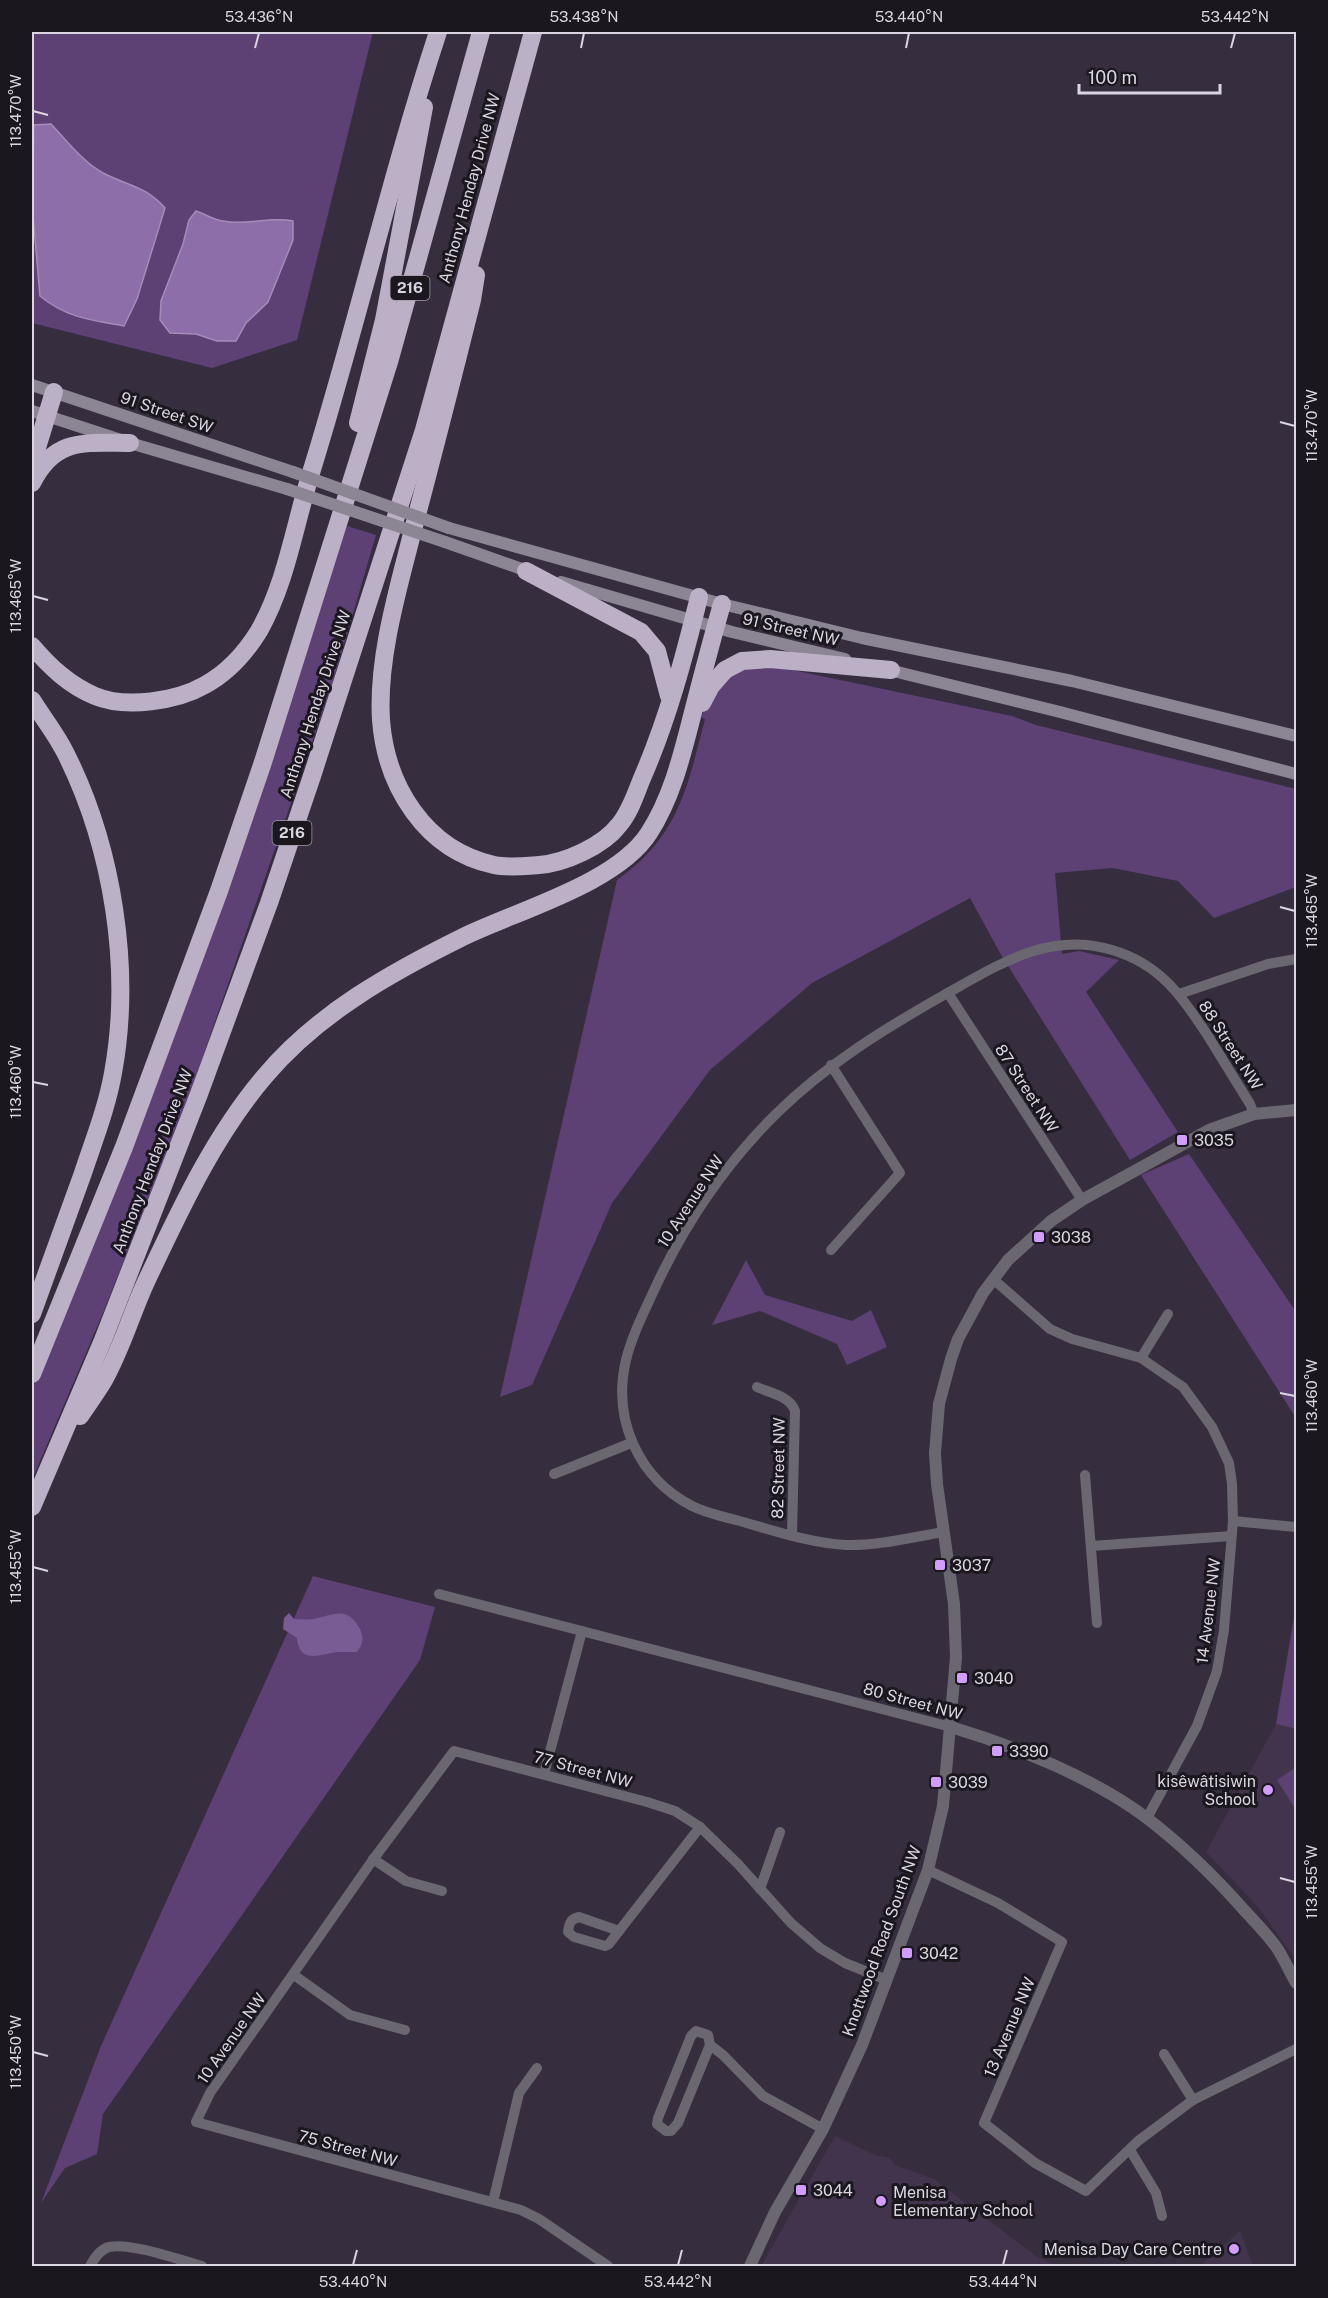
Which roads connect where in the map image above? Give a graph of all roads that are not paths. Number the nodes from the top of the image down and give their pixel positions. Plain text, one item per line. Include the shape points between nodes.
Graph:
1 (438, 32) edge
2 (481, 32) edge
3 (533, 32) edge
4 (485, 201) junction
5 (32, 384) edge
6 (54, 392) junction
7 (39, 413) edge
8 (130, 443) junction
9 (32, 464) edge
10 (292, 472) joint
11 (32, 483) edge
12 (334, 543) junction
13 (526, 571) junction
14 (699, 597) junction
15 (722, 604) junction
16 (693, 621) junction
17 (715, 627) junction
18 (32, 646) edge
19 (891, 670) junction
20 (32, 700) edge
21 (670, 701) junction
22 (1296, 736) edge
23 (686, 740) junction
24 (1296, 774) edge
25 (1075, 944) joint
26 (1296, 959) edge
27 (948, 993) junction
28 (1179, 994) junction
29 (831, 1065) junction
30 (1296, 1110) edge
31 (1254, 1114) junction
32 (1082, 1200) junction
33 (831, 1250) dead end
34 (993, 1279) junction
35 (32, 1314) edge
36 (1168, 1314) dead end
37 (1141, 1358) junction
38 (32, 1374) edge
39 (623, 1383) joint
40 (757, 1387) dead end
41 (631, 1443) junction
42 (57, 1450) junction
43 (554, 1474) dead end
44 (1085, 1475) dead end
45 (32, 1507) edge
46 (1233, 1521) junction
47 (1295, 1527) dead end
48 (944, 1532) junction
49 (792, 1535) junction
50 (1231, 1536) junction
51 (1091, 1546) junction
52 (439, 1594) dead end
53 (1097, 1623) dead end
54 (582, 1631) junction
55 (951, 1728) junction
56 (454, 1751) joint
57 (544, 1774) junction
58 (1147, 1818) junction
59 (700, 1827) junction
60 (780, 1832) dead end
61 (373, 1859) junction
62 (928, 1870) junction
63 (760, 1889) junction
64 (442, 1891) dead end
65 (619, 1931) dead end
66 (294, 1975) junction
67 (887, 1980) junction
68 (1296, 1983) edge
69 (405, 2030) dead end
70 (710, 2045) junction
71 (1296, 2049) edge
72 (1164, 2054) dead end
73 (537, 2068) dead end
74 (1193, 2100) junction
75 (196, 2122) joint
76 (823, 2129) junction
77 (1130, 2150) junction
78 (493, 2202) junction
79 (1162, 2216) dead end
80 (592, 2262) edge
81 (90, 2266) edge
82 (202, 2266) edge
83 (608, 2266) edge
84 (750, 2266) edge

1 - 12 highway via 390,291 350,454
1 - 18 highway via 414,105 284,574 259,631 227,670 204,686 149,702 97,697 69,682
2 - 12 highway, Anthony Henday Drive NW / 216
3 - 4 highway, Anthony Henday Drive NW / 216
4 - 21 highway via 472,300 388,639 381,719 391,770 413,813 430,832 453,848 495,866 553,863 573,857 618,827 661,734
4 - 42 highway, Anthony Henday Drive NW / 216 via 424,430 269,903 151,1219
5 - 6 main road, 91 Street SW
6 - 7 highway
6 - 10 main road, 91 Street SW
7 - 8 main road
7 - 9 highway
8 - 11 highway via 75,443 55,452 40,467
8 - 13 main road, 91 Street NW, bridge via 287,489
10 - 14 main road, 91 Street NW, bridge via 449,528
12 - 38 highway, Anthony Henday Drive NW / 216 via 215,902 124,1147
13 - 16 main road, 91 Street NW
13 - 21 highway via 641,632 657,651
14 - 15 main road, 91 Street NW
14 - 16 highway
15 - 17 highway
15 - 22 main road, 91 Street NW via 862,638 1072,681
16 - 17 main road, 91 Street NW
16 - 21 highway
17 - 19 main road, 91 Street NW
17 - 23 highway
19 - 23 highway via 770,659 742,661 726,669 711,686
19 - 24 main road, 91 Street NW
20 - 35 highway via 65,751 100,841 116,919 120,1000 114,1072 104,1113
23 - 42 highway via 665,804 648,835 623,860 597,879 466,935 384,978 331,1014 266,1075 206,1162 104,1380
25 - 27 street, 10 Avenue NW via 1026,952
25 - 28 street, 88 Street NW via 1109,949 1129,957 1156,972
26 - 28 street, 88 Street NW via 1269,963
27 - 29 street, 10 Avenue NW via 887,1027
27 - 32 street, 87 Street NW
28 - 31 street, 88 Street NW
29 - 33 street via 900,1173
29 - 39 street, 10 Avenue NW via 755,1136 700,1206 651,1297 629,1352
30 - 31 street, Knottwood Road South NW
31 - 32 street, Knottwood Road South NW via 1209,1130
32 - 34 street, Knottwood Road South NW via 1023,1245
34 - 37 street, 14 Avenue NW via 1050,1329
34 - 48 street, Knottwood Road South NW via 958,1339 939,1404 935,1453
36 - 37 street
37 - 46 street, 14 Avenue NW via 1183,1387 1212,1427 1229,1463
39 - 41 street, 82 Street NW via 623,1407
40 - 49 street, 82 Street NW via 785,1398 795,1411
41 - 43 street
41 - 49 street, 82 Street NW via 655,1478 685,1502 723,1517
42 - 45 highway, Anthony Henday Drive NW / 216
44 - 51 street
46 - 47 street
46 - 50 street, 14 Avenue NW
48 - 49 street, 82 Street NW via 852,1545
48 - 55 street, Knottwood Road South NW via 954,1604 956,1657
50 - 51 street, 14 Avenue NW
50 - 58 street, 14 Avenue NW via 1224,1630 1212,1686 1197,1726
51 - 53 street
52 - 54 street, 80 Street NW
54 - 55 street, 80 Street NW
54 - 57 street
55 - 58 street, 80 Street NW via 1046,1762
55 - 62 street, Knottwood Road South NW via 943,1806
56 - 57 street, 77 Street NW
56 - 61 street, 10 Avenue NW
57 - 59 street, 77 Street NW via 675,1811
58 - 68 street, 80 Street NW via 1232,1896 1277,1948
59 - 63 street, 77 Street NW
59 - 65 street
60 - 63 street
61 - 64 street via 406,1881
61 - 66 street, 10 Avenue NW
62 - 67 street, Knottwood Road South NW
62 - 77 street, 13 Avenue NW via 998,1903 1062,1942 984,2123 1035,2163 1086,2191
63 - 67 street, 77 Street NW via 819,1948
66 - 69 street via 350,2014
66 - 75 street, 10 Avenue NW via 210,2093
67 - 76 street, Knottwood Road South NW
70 - 70 street via 675,2128 672,2132 660,2128 658,2118 690,2036 702,2032 708,2035
70 - 76 street via 763,2096
71 - 74 street
72 - 74 street
73 - 78 street via 519,2093
74 - 77 street
75 - 78 street, 75 Street NW
76 - 84 street, Knottwood Road South NW via 775,2212
77 - 79 street via 1156,2193
78 - 80 street, 75 Street NW via 539,2219
80 - 83 street, 75 Street NW
81 - 82 street via 107,2247 131,2247

